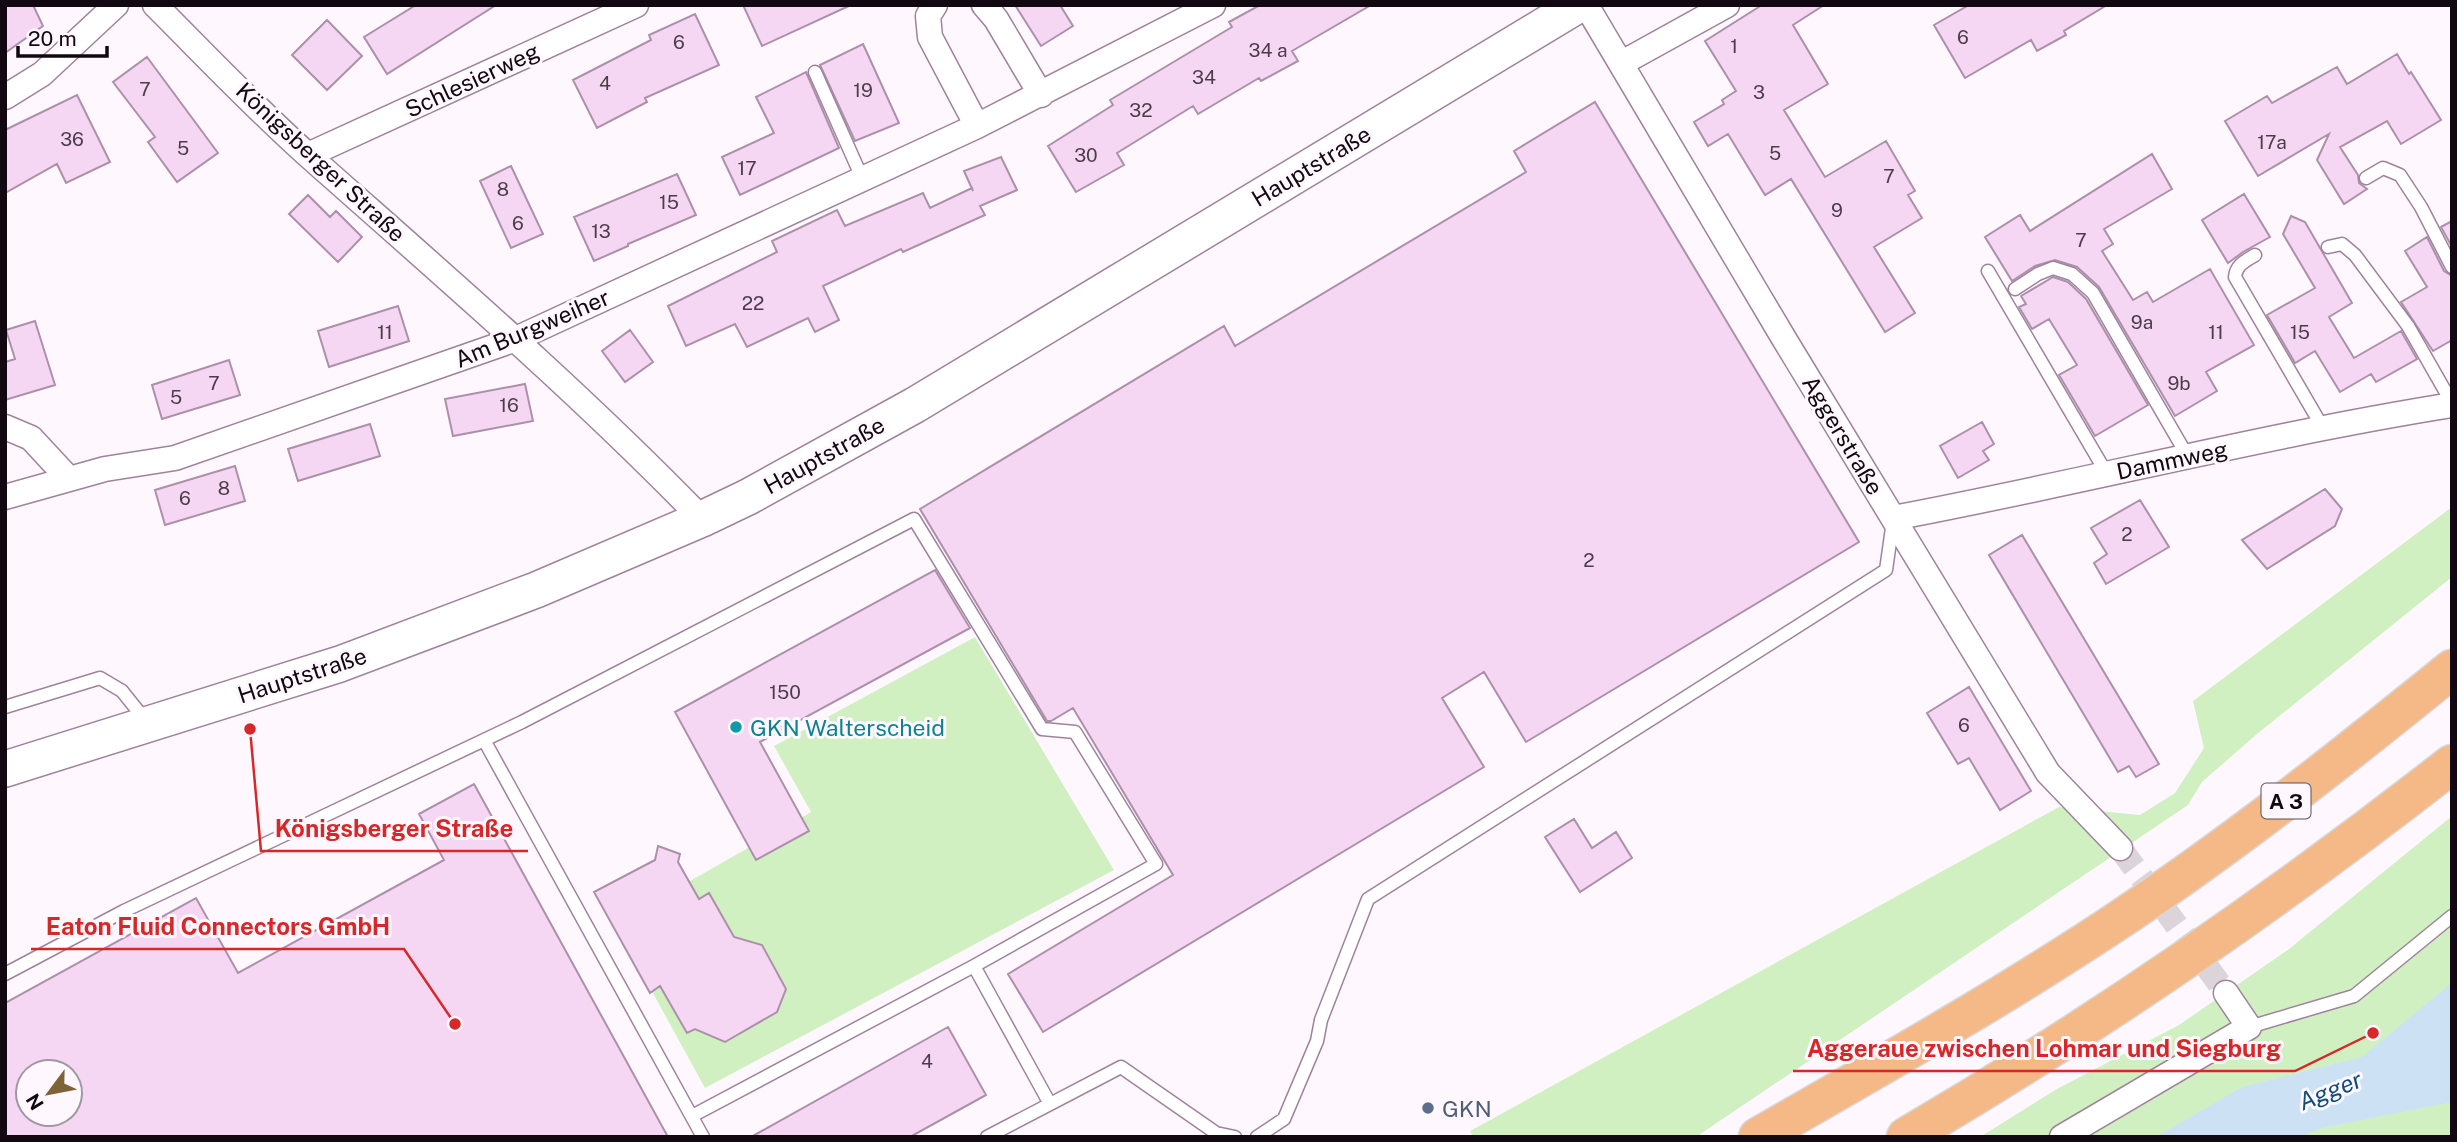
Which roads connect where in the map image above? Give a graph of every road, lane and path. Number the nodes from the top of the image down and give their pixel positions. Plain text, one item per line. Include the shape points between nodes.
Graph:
1 (116, 5) edge
2 (155, 5) edge
3 (636, 5) edge
4 (935, 5) edge
5 (984, 5) edge
6 (1213, 5) edge
7 (1578, 5) edge
8 (1586, 5) edge
9 (1727, 5) edge
10 (1622, 63) junction
11 (815, 72) dead end
12 (1041, 94) junction
13 (5, 97) edge
14 (977, 126) junction
15 (308, 155) junction
16 (2366, 177) dead end
17 (863, 180) junction
18 (2328, 247) dead end
19 (2255, 255) dead end
20 (2452, 267) edge
21 (1988, 271) dead end
22 (2015, 289) dead end
23 (516, 339) junction
24 (2452, 404) edge
25 (5, 427) edge
26 (2323, 428) junction
27 (2188, 457) junction
28 (2107, 474) junction
29 (69, 479) junction
30 (5, 497) edge
31 (1893, 517) junction
32 (702, 519) junction
33 (2452, 669) edge
34 (5, 707) edge
35 (148, 724) junction
36 (484, 740) junction
37 (2452, 764) edge
38 (5, 769) edge
39 (2120, 848) tunnel mouth
40 (2452, 916) edge
41 (974, 966) junction
42 (5, 974) edge
43 (2226, 993) tunnel mouth
44 (2249, 1027) junction
45 (1050, 1104) junction
46 (692, 1116) junction
47 (703, 1137) edge
48 (987, 1137) edge
49 (1235, 1137) edge
50 (1257, 1137) edge
51 (1758, 1137) edge
52 (1906, 1137) edge
53 (2062, 1137) edge

1 - 13 street via 42,74
2 - 15 street, Königsberger Straße
3 - 15 street, Schlesierweg
4 - 14 street via 928,16 930,37
5 - 12 street
6 - 12 street, Am Burgweiher
7 - 32 main road, Hauptstraße via 915,405
8 - 10 street, Aggerstraße
9 - 10 street
10 - 31 street, Aggerstraße
11 - 17 lane
12 - 14 street, Am Burgweiher
14 - 17 street, Am Burgweiher
15 - 23 street, Königsberger Straße
16 - 20 lane via 2383,168 2400,175
17 - 23 street, Am Burgweiher
18 - 24 lane via 2342,244 2355,255 2408,326
19 - 26 lane via 2241,264 2235,277
21 - 28 lane
22 - 27 lane via 2053,268 2072,274 2093,293
23 - 29 street, Am Burgweiher via 174,458
23 - 32 street, Königsberger Straße
24 - 26 street, Dammweg
25 - 29 street via 32,438
26 - 27 street, Dammweg
27 - 28 street, Dammweg
28 - 31 street, Dammweg
29 - 30 street, Am Burgweiher
31 - 39 street, Aggerstraße via 2048,774
31 - 50 lane via 1886,570 1368,899 1284,1119
32 - 35 main road, Hauptstraße via 402,642
33 - 51 highway, A 3 via 2262,819 2113,924 1959,1022
34 - 35 lane via 100,678 122,691
35 - 38 main road, Hauptstraße
36 - 41 lane via 914,519 1042,729 1075,732 1156,864
36 - 42 lane via 124,911
36 - 46 lane
37 - 52 highway via 2305,877 2150,984
40 - 44 lane via 2354,996
41 - 45 lane
41 - 46 lane
43 - 44 street
44 - 53 street
45 - 48 lane
45 - 49 lane via 1121,1067 1216,1133
46 - 47 lane

